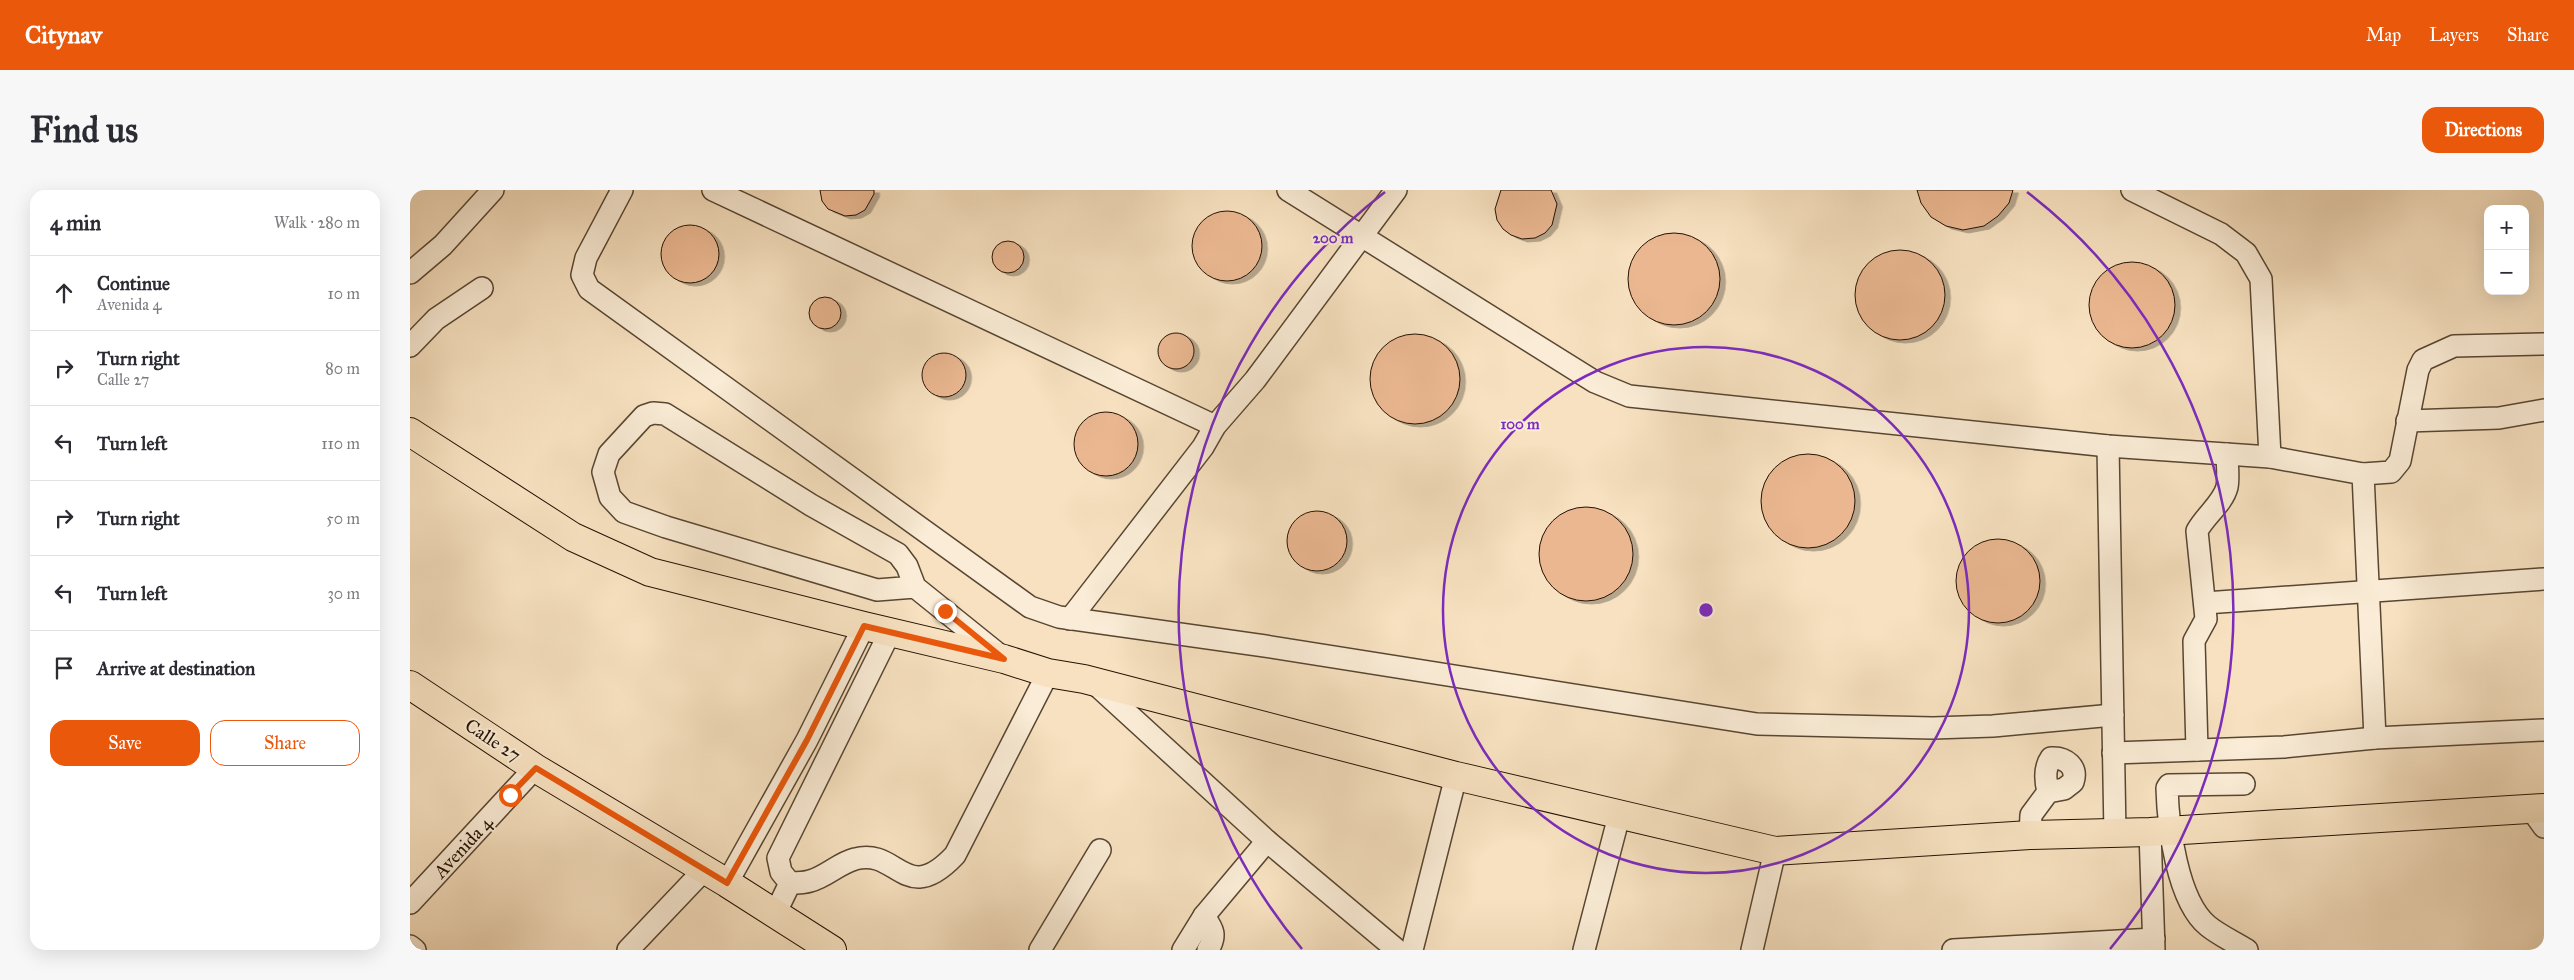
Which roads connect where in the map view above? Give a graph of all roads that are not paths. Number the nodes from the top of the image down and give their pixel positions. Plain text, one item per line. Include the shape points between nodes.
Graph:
1 (493, 190) edge
2 (622, 190) edge
3 (713, 190) edge
4 (1288, 190) edge
5 (1396, 190) edge
6 (2132, 190) edge
7 (1361, 238) junction
8 (410, 273) edge
9 (482, 288) dead end
10 (2544, 344) edge
11 (410, 346) edge
12 (2544, 410) edge
13 (2407, 421) junction
14 (1215, 426) junction
15 (410, 432) edge
16 (2108, 446) junction
17 (2227, 454) junction
18 (2270, 457) junction
19 (2363, 474) junction
20 (2544, 579) edge
21 (915, 587) junction
22 (2368, 590) junction
23 (2205, 603) junction
24 (1070, 619) junction
25 (864, 626) junction
26 (890, 632) junction
27 (1004, 659) junction
28 (1048, 673) junction
29 (1092, 682) junction
30 (410, 686) edge
31 (2113, 715) junction
32 (2544, 730) edge
33 (2375, 738) junction
34 (2197, 750) junction
35 (2113, 753) junction
36 (536, 768) junction
37 (1456, 776) junction
38 (2244, 784) dead end
39 (2048, 792) dead end
40 (2540, 815) edge
41 (1619, 816) junction
42 (2160, 831) junction
43 (2115, 834) junction
44 (2030, 835) junction
45 (1267, 841) junction
46 (1100, 850) dead end
47 (1775, 851) junction
48 (716, 876) junction
49 (790, 883) junction
50 (410, 903) edge
51 (775, 914) junction
52 (1204, 916) junction
53 (2154, 945) edge
54 (410, 946) edge
55 (2245, 949) edge
56 (415, 950) edge
57 (628, 950) edge
58 (832, 950) edge
59 (1040, 950) edge
60 (1183, 950) edge
61 (1208, 950) edge
62 (1398, 950) edge
63 (1412, 950) edge
64 (1584, 950) edge
65 (1752, 950) edge
66 (1953, 950) edge

1 - 8 street via 443,246
2 - 24 street via 586,258 582,275 589,289 1030,607
3 - 14 street
4 - 7 street
5 - 7 street
6 - 18 street via 2221,234 2246,253 2261,279
7 - 14 street via 1255,380
7 - 16 street via 1595,382 1629,396
9 - 11 street via 436,319
10 - 13 street via 2454,346 2436,352 2423,360 2418,370
12 - 13 street via 2499,418
13 - 19 street via 2396,469
14 - 24 street via 1203,447
15 - 25 main road via 573,537 650,572
16 - 17 street
16 - 31 street
17 - 18 street
17 - 23 street via 2227,488 2198,530
18 - 19 street
19 - 22 street
20 - 22 street
21 - 21 street via 877,590 624,512 610,497 602,472 608,454 644,416 665,414 811,505 898,554 907,566
21 - 27 street
22 - 23 street
22 - 33 street
23 - 34 street via 2206,619 2194,641
24 - 31 street via 1265,646 1757,724 1863,729 1932,728
25 - 26 main road
25 - 48 street via 807,740
26 - 27 main road
26 - 49 street via 778,858 781,872
27 - 28 main road
28 - 29 main road
28 - 49 street via 955,855 942,869 920,878 870,857 854,859 810,881
29 - 37 main road
29 - 45 street
30 - 36 main road, Calle 27
31 - 35 street
32 - 33 street
33 - 34 street via 2284,747
34 - 35 street
35 - 43 street
36 - 48 main road, Calle 27
36 - 50 street, Avenida 4
37 - 41 main road
37 - 63 street
38 - 42 street via 2169,785
39 - 44 street via 2032,815
40 - 42 main road
41 - 47 main road
41 - 64 street
42 - 43 main road
42 - 53 street
42 - 55 street via 2177,863 2190,902 2207,925
43 - 44 main road
44 - 47 main road
45 - 52 street
45 - 62 street
46 - 59 street
47 - 65 street
48 - 51 main road, Calle 27
48 - 57 street
49 - 51 street
51 - 58 main road, Calle 27
52 - 60 street
52 - 61 street via 1214,934
53 - 66 street
54 - 56 street

